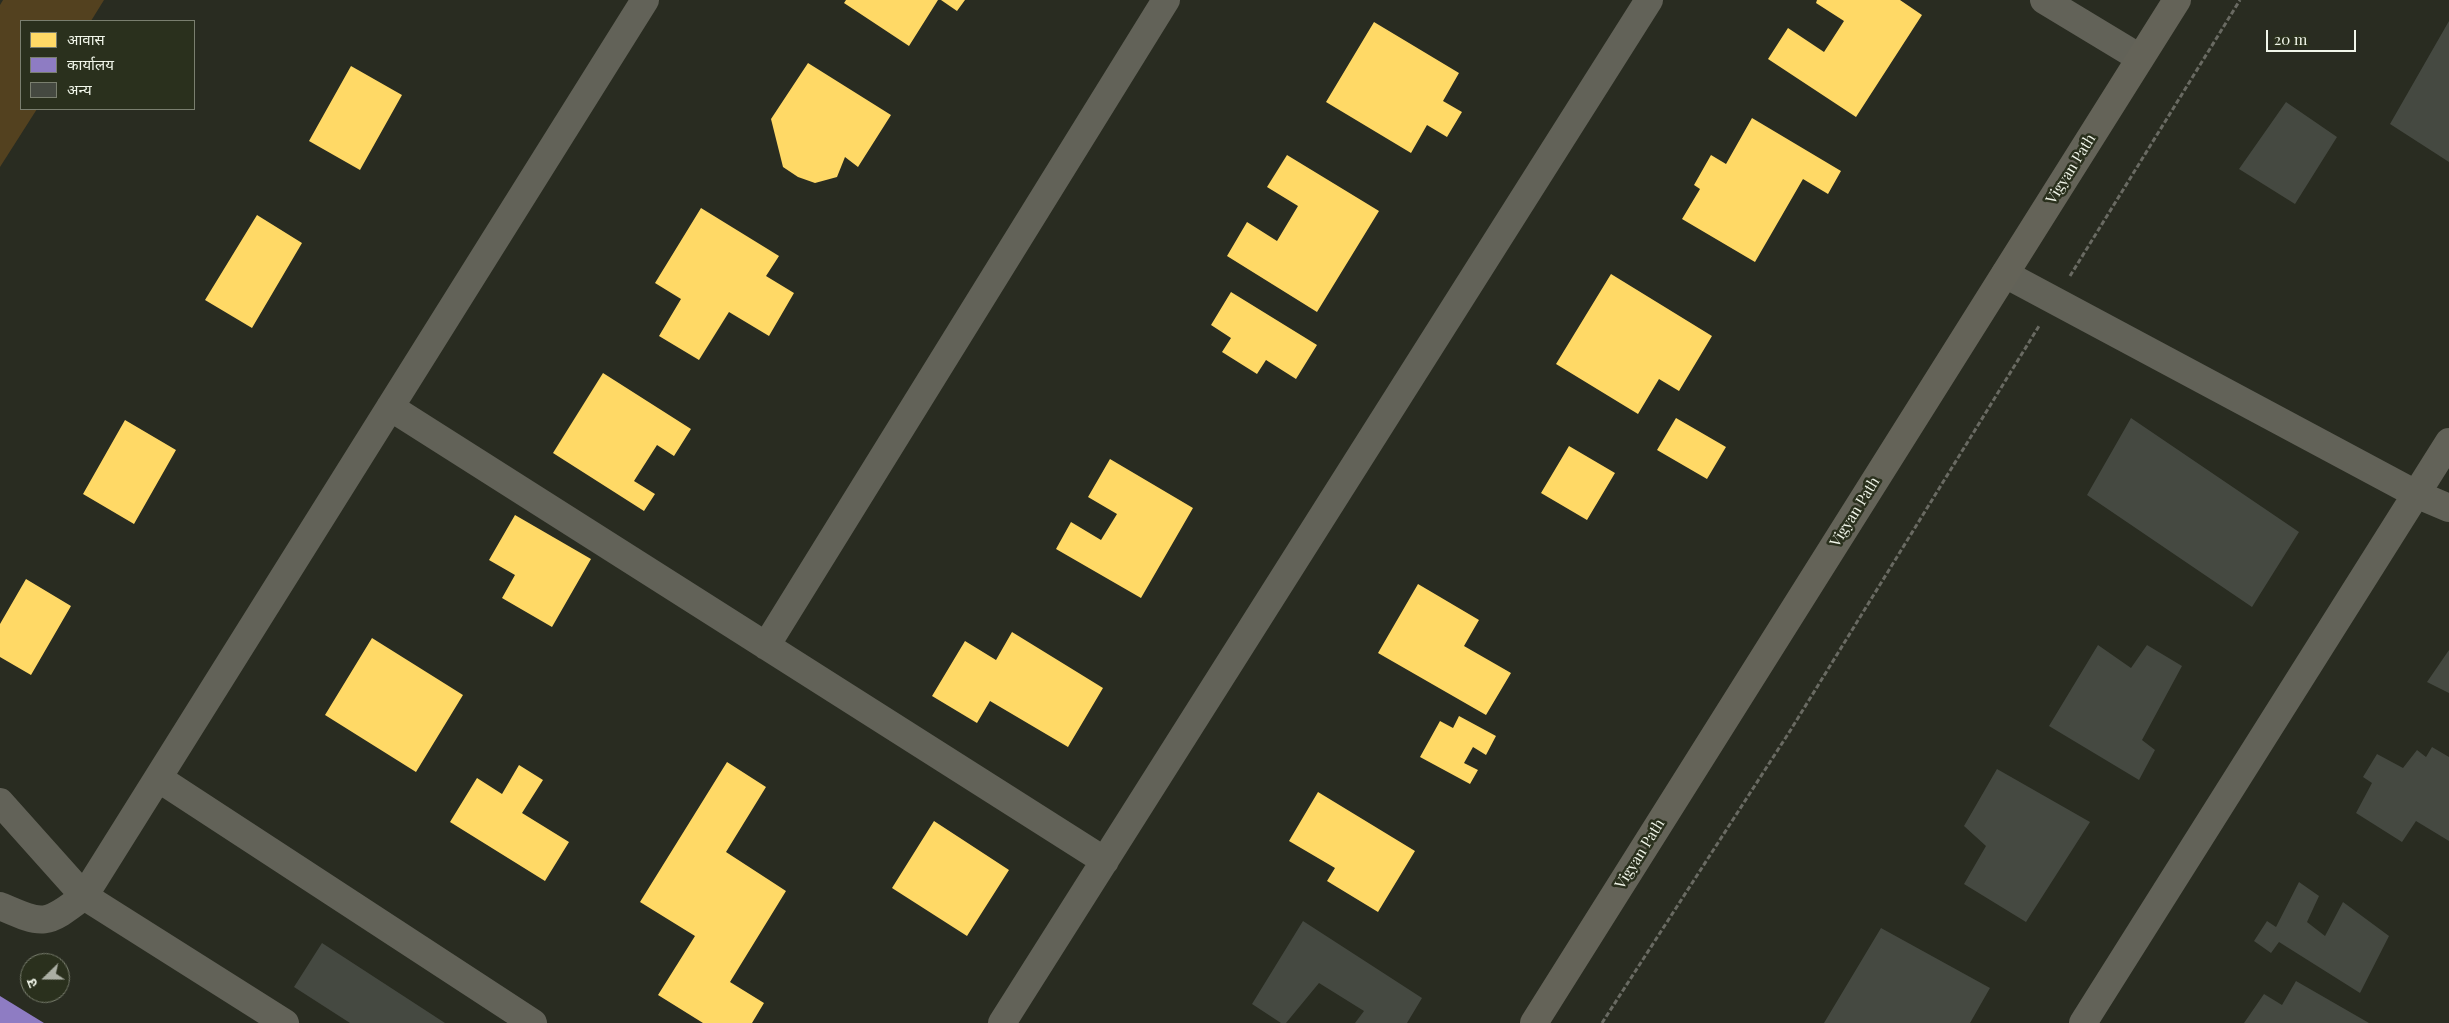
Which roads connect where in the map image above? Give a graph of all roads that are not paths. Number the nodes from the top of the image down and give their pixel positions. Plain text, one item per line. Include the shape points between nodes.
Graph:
1 (645, 0) edge
2 (1166, 0) edge
3 (1649, 0) edge
4 (2044, 0) edge
5 (2177, 0) edge
6 (2140, 58) junction
7 (2005, 274) junction
8 (390, 407) junction
9 (2449, 442) edge
10 (2416, 494) junction
11 (2449, 508) edge
12 (766, 646) junction
13 (158, 778) junction
14 (0, 802) edge
15 (1105, 861) junction
16 (84, 896) junction
17 (0, 906) edge
18 (285, 1023) edge
19 (532, 1023) edge
20 (1002, 1023) edge
21 (1534, 1023) edge
22 (2083, 1023) edge

1 - 8 street
2 - 12 street
3 - 15 street
4 - 6 street
5 - 6 main road, Vigyan Path
6 - 7 main road, Vigyan Path
7 - 10 street
7 - 21 main road, Vigyan Path
8 - 12 street
8 - 13 street
9 - 10 street
10 - 11 street
10 - 22 street
12 - 15 street
13 - 16 street
13 - 19 street
14 - 16 street
15 - 20 street
16 - 17 street via 56,918 34,921
16 - 18 street

